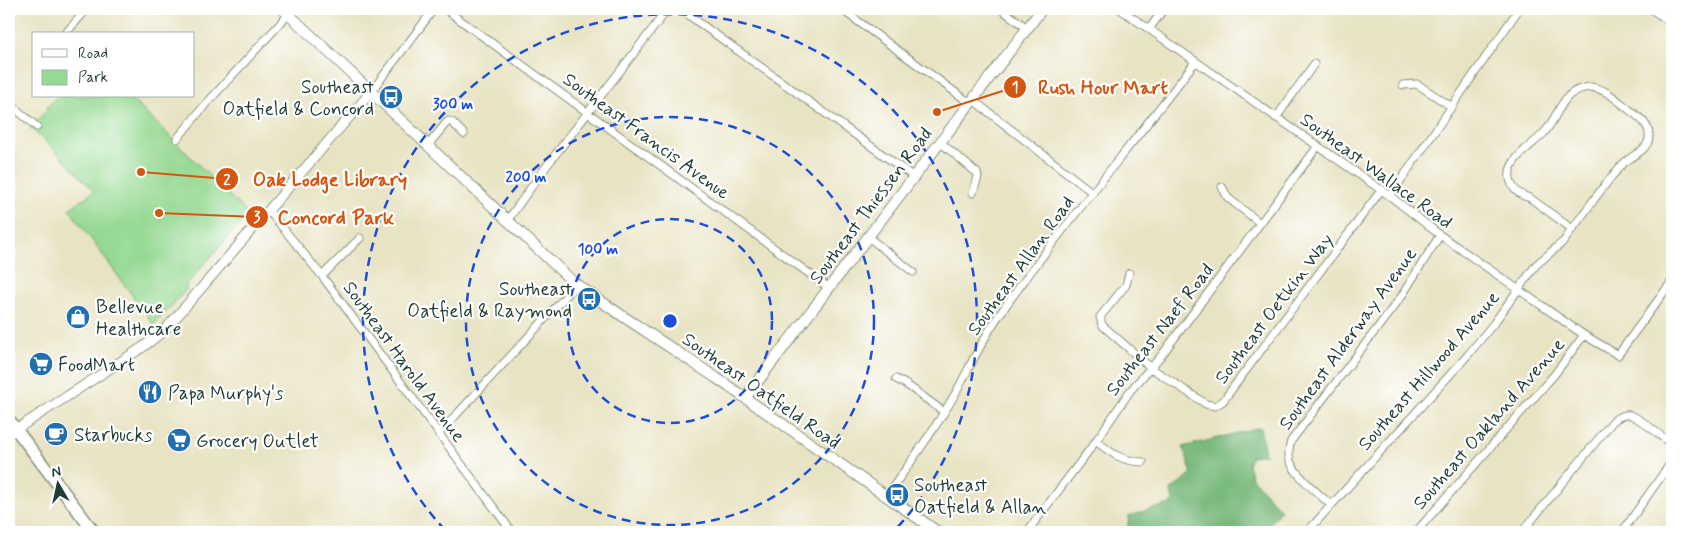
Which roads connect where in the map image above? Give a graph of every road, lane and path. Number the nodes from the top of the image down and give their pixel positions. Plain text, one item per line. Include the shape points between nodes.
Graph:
1 (87, 9) edge
2 (434, 9) edge
3 (445, 9) edge
4 (668, 9) edge
5 (680, 9) edge
6 (842, 9) edge
7 (1001, 9) edge
8 (1042, 9) edge
9 (1120, 9) edge
10 (1164, 9) edge
11 (1651, 9) edge
12 (1516, 10) edge
13 (286, 12) edge
14 (1672, 23) edge
15 (1027, 28) junction
16 (1149, 29) junction
17 (67, 32) edge
18 (1195, 62) junction
19 (1314, 64) dead end
20 (1402, 85) dead end
21 (371, 92) junction
22 (972, 101) junction
23 (9, 103) edge
24 (1452, 107) junction
25 (590, 113) junction
26 (1276, 118) junction
27 (37, 127) dead end
28 (464, 134) dead end
29 (177, 139) dead end
30 (940, 142) junction
31 (428, 145) junction
32 (1318, 146) junction
33 (914, 177) junction
34 (1222, 187) dead end
35 (1382, 190) junction
36 (1093, 192) junction
37 (973, 193) dead end
38 (1390, 196) junction
39 (269, 210) junction
40 (507, 220) junction
41 (1260, 223) junction
42 (1572, 229) junction
43 (1440, 235) junction
44 (868, 237) junction
45 (360, 238) dead end
46 (913, 272) dead end
47 (1129, 273) dead end
48 (322, 276) junction
49 (1672, 281) edge
50 (577, 284) junction
51 (829, 288) junction
52 (1518, 290) junction
53 (1584, 335) junction
54 (1150, 368) junction
55 (896, 379) dead end
56 (745, 398) junction
57 (944, 412) junction
58 (11, 428) edge
59 (438, 432) junction
60 (1096, 441) junction
61 (1672, 445) edge
62 (1672, 461) edge
63 (1143, 462) dead end
64 (886, 497) junction
65 (1331, 505) junction
66 (94, 532) edge
67 (512, 532) edge
68 (938, 532) edge
69 (1027, 532) edge
70 (1307, 532) edge
71 (1416, 532) edge
72 (1522, 532) edge
73 (1622, 532) edge

1 - 17 street
2 - 21 street
3 - 25 street, Southeast Francis Avenue
4 - 25 street
5 - 33 street
6 - 22 street
7 - 15 street
8 - 15 main road, Southeast Thiessen Road
9 - 16 street, Southeast Wallace Road
10 - 16 street
11 - 14 street
12 - 24 street
13 - 21 main road, Southeast Oatfield Road
13 - 29 street
15 - 22 main road, Southeast Thiessen Road
16 - 18 street, Southeast Wallace Road
18 - 26 street, Southeast Wallace Road
18 - 36 street, Southeast Allan Road
19 - 26 street
20 - 24 street via 1417,84
21 - 31 main road, Southeast Oatfield Road
21 - 39 street
22 - 30 main road, Southeast Thiessen Road
22 - 36 street
23 - 27 street
24 - 38 street
25 - 40 street
25 - 51 street, Southeast Francis Avenue
26 - 32 street, Southeast Wallace Road
28 - 31 street via 448,121
30 - 33 main road, Southeast Thiessen Road
30 - 37 street via 977,173
31 - 40 main road, Southeast Oatfield Road
32 - 35 street, Southeast Wallace Road
32 - 41 street, Southeast Naef Road
33 - 44 main road, Southeast Thiessen Road
34 - 41 street via 1228,198
35 - 38 street, Southeast Wallace Road
35 - 54 street, Southeast Oetkin Way via 1223,401 1215,406 1206,404
36 - 57 street, Southeast Allan Road via 995,321
38 - 43 street, Southeast Wallace Road
39 - 48 street, Southeast Harold Avenue
39 - 58 street via 165,330 143,347
40 - 50 main road, Southeast Oatfield Road
41 - 54 street, Southeast Naef Road
42 - 42 street, Southeast Hillwood Avenue via 1618,170 1641,152 1649,138 1643,121 1601,88 1583,88 1569,95 1546,130 1519,156 1510,172 1514,188
42 - 52 street, Southeast Hillwood Avenue via 1560,245 1541,259
43 - 52 street, Southeast Wallace Road
43 - 65 street, Southeast Alderway Avenue via 1402,297 1291,441 1290,461 1296,471
44 - 46 street
44 - 51 main road, Southeast Thiessen Road
45 - 48 street
47 - 54 street, Southeast Oetkin Way via 1126,285 1100,317 1102,325
48 - 59 street, Southeast Harold Avenue
49 - 53 street, Southeast Wallace Road via 1618,355
50 - 56 main road, Southeast Oatfield Road
50 - 59 street
51 - 56 main road, Southeast Thiessen Road
52 - 53 street, Southeast Wallace Road
52 - 65 street, Southeast Hillwood Avenue via 1467,356
53 - 71 street, Southeast Oakland Avenue via 1554,375
54 - 60 street, Southeast Naef Road
55 - 57 street
56 - 64 main road, Southeast Oatfield Road
57 - 64 street, Southeast Allan Road
58 - 66 main road
59 - 67 street, Southeast Harold Avenue
60 - 63 street via 1121,458
60 - 69 street, Southeast Naef Road
61 - 72 street via 1637,418 1620,416 1612,421
62 - 73 street
64 - 68 main road, Southeast Oatfield Road
65 - 70 street, Southeast Hillwood Avenue

